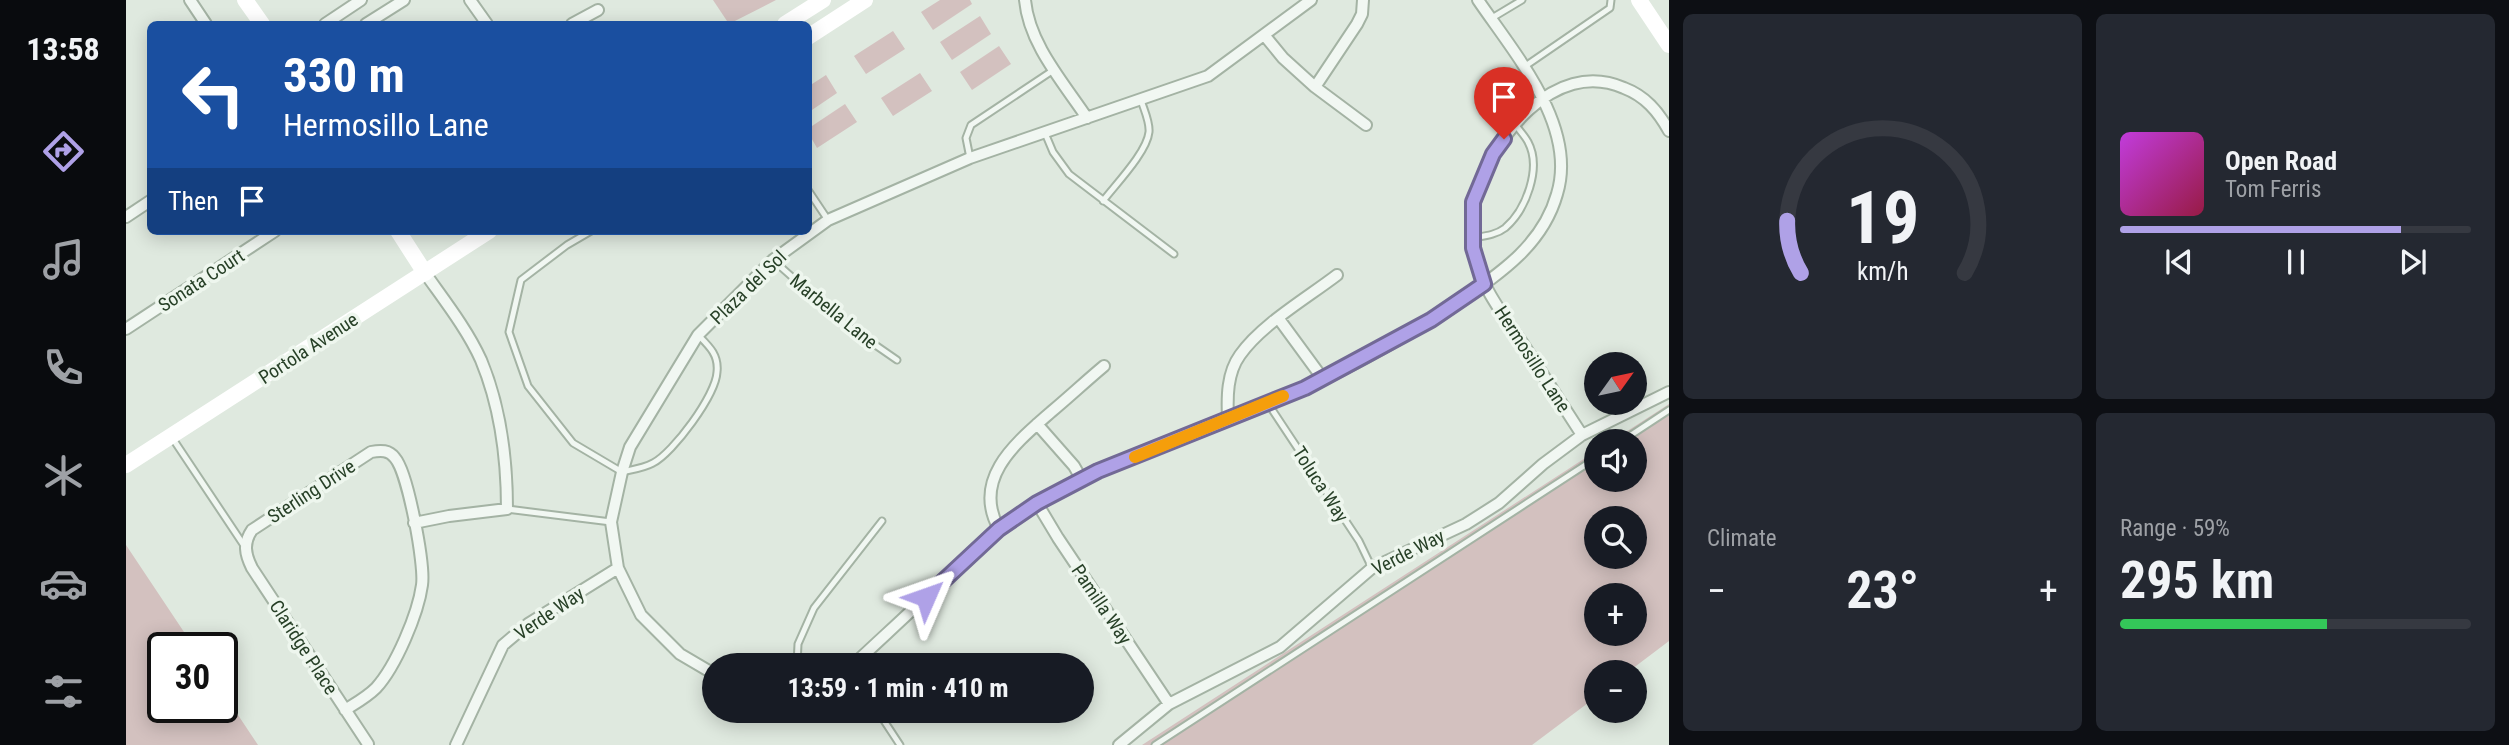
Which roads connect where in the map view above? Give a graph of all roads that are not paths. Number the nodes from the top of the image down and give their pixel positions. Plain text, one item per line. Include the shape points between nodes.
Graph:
1 (190, 0) edge
2 (246, 0) edge
3 (361, 0) edge
4 (470, 0) edge
5 (823, 0) edge
6 (865, 0) edge
7 (1025, 0) edge
8 (1363, 0) edge
9 (1478, 0) edge
10 (1522, 0) edge
11 (1611, 0) edge
12 (1639, 0) edge
13 (399, 1) edge
14 (1303, 2) edge
15 (598, 10) dead end
16 (1491, 19) junction
17 (204, 21) edge
18 (260, 21) edge
19 (330, 21) edge
20 (370, 21) edge
21 (485, 21) edge
22 (578, 21) edge
23 (790, 21) edge
24 (812, 34) edge
25 (1265, 36) junction
26 (1669, 45) edge
27 (1524, 67) junction
28 (1055, 69) junction
29 (1315, 87) junction
30 (1141, 100) junction
31 (1543, 100) junction
32 (1087, 118) junction
33 (1515, 124) junction
34 (1366, 125) dead end
35 (1669, 131) edge
36 (1045, 133) junction
37 (970, 158) junction
38 (812, 196) edge
39 (1103, 201) junction
40 (147, 203) edge
41 (126, 217) edge
42 (828, 220) junction
43 (812, 232) edge
44 (269, 235) edge
45 (401, 235) edge
46 (483, 235) edge
47 (584, 235) edge
48 (807, 235) edge
49 (1473, 238) junction
50 (1174, 254) dead end
51 (773, 260) junction
52 (425, 273) junction
53 (1337, 275) dead end
54 (1484, 284) junction
55 (1279, 319) junction
56 (126, 329) edge
57 (698, 335) junction
58 (897, 360) dead end
59 (1104, 366) dead end
60 (1322, 379) junction
61 (1669, 392) edge
62 (1267, 402) junction
63 (1669, 410) edge
64 (1228, 418) junction
65 (1037, 424) junction
66 (1640, 429) edge
67 (1582, 435) junction
68 (172, 436) junction
69 (126, 465) edge
70 (1584, 466) edge
71 (622, 472) junction
72 (1082, 480) junction
73 (1037, 503) junction
74 (508, 509) junction
75 (882, 521) dead end
76 (611, 522) junction
77 (414, 523) junction
78 (999, 529) junction
79 (245, 547) junction
80 (618, 568) junction
81 (1372, 568) junction
82 (798, 653) edge
83 (866, 653) edge
84 (702, 667) edge
85 (1169, 704) junction
86 (345, 710) junction
87 (886, 723) edge
88 (368, 745) edge
89 (456, 745) edge
90 (900, 745) edge
91 (1119, 745) edge
92 (1155, 745) edge

1 - 17 street
2 - 18 main road
3 - 19 street
4 - 21 street
5 - 23 main road
6 - 24 main road
7 - 28 street via 1031,30
8 - 29 street via 1357,24
9 - 16 street
10 - 16 lane
11 - 27 lane via 1610,8
12 - 26 main road
13 - 20 street
14 - 25 street, Plaza del Sol
15 - 22 street
16 - 27 street
25 - 29 street
25 - 30 street, Plaza del Sol via 1208,76
27 - 31 street
28 - 32 street
28 - 37 lane via 971,125 966,138
29 - 34 street
30 - 32 street, Plaza del Sol
30 - 39 lane via 1149,124 1148,138
31 - 33 street, Hermosillo Lane
31 - 35 street via 1555,89 1576,81 1606,82 1642,97
31 - 54 street via 1561,159 1558,193 1545,225 1529,247
32 - 36 street, Plaza del Sol
33 - 49 street, Hermosillo Lane via 1493,154 1473,202
33 - 49 lane via 1532,153 1530,186 1522,207 1504,230
36 - 37 street, Plaza del Sol
36 - 39 lane via 1062,167
37 - 42 street, Plaza del Sol
38 - 42 lane
39 - 50 lane
40 - 41 street
42 - 43 street, Plaza del Sol
44 - 56 street, Sonata Court
45 - 52 main road
46 - 52 main road, Portola Avenue
47 - 71 lane via 521,280 509,332 528,386 573,443
48 - 51 street, Plaza del Sol
49 - 54 street, Hermosillo Lane
51 - 57 street, Plaza del Sol
51 - 58 lane, Marbella Lane via 845,324
52 - 68 main road, Portola Avenue
52 - 74 street via 480,358 498,408
53 - 55 street
54 - 60 street via 1431,320
54 - 67 street, Hermosillo Lane
55 - 60 street
55 - 64 street via 1238,356 1227,389
57 - 71 street, Plaza del Sol via 630,447
57 - 71 lane via 714,351 718,373 710,393 677,442 653,463
59 - 65 street
60 - 62 street
61 - 67 street, Verde Way
62 - 64 street
62 - 81 lane, Toluca Way
63 - 66 lane
64 - 72 street
65 - 72 street
65 - 78 street via 1012,446 994,479 992,508
67 - 81 street, Verde Way via 1466,524
68 - 69 main road, Portola Avenue
68 - 79 lane
70 - 92 lane
71 - 76 street, Plaza del Sol
72 - 73 street
73 - 78 street
73 - 85 street, Pamilla Way
74 - 76 lane
74 - 77 street
75 - 82 lane via 814,608
76 - 80 street, Plaza del Sol
77 - 79 street, Sterling Drive via 401,466 389,452 380,450 253,530
77 - 86 street via 423,561 415,612 378,686
78 - 83 street
79 - 86 street, Claridge Place via 252,568
80 - 84 street, Plaza del Sol via 641,615 680,654
80 - 89 street, Verde Way via 528,624 503,645
81 - 85 street, Verde Way via 1280,647
85 - 91 street, Verde Way
86 - 88 street, Claridge Place
87 - 90 lane

